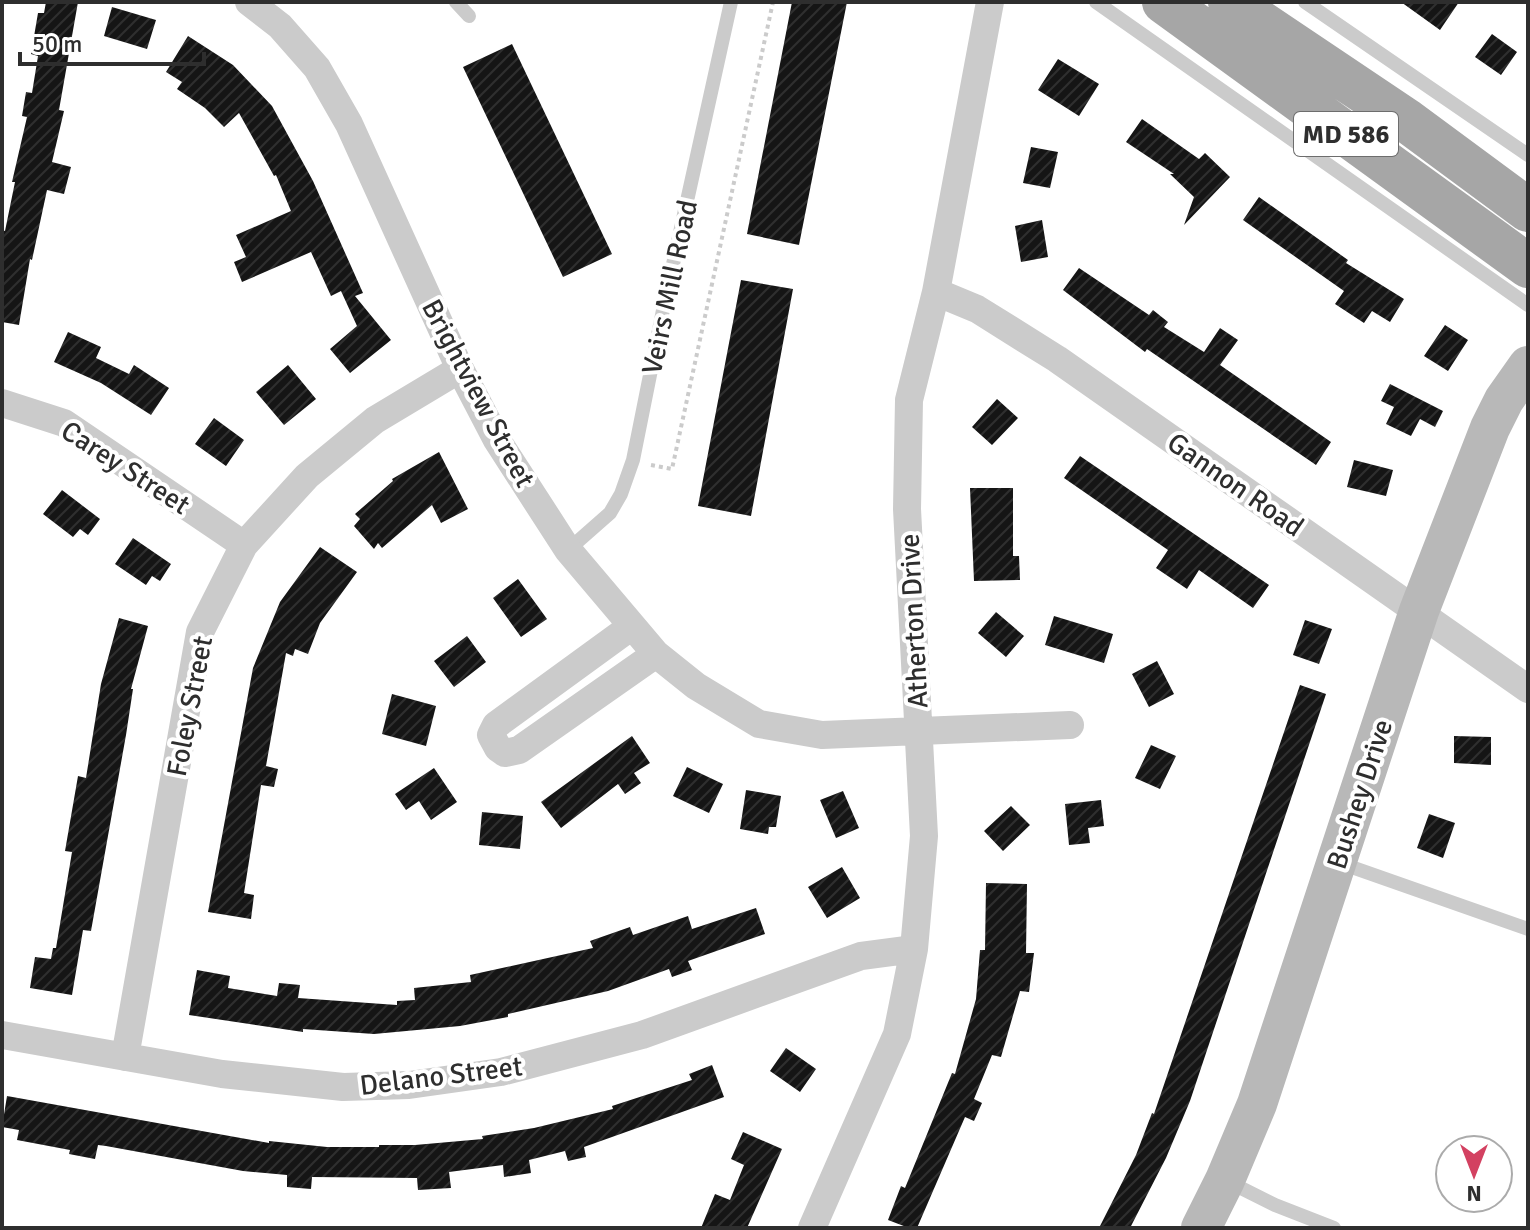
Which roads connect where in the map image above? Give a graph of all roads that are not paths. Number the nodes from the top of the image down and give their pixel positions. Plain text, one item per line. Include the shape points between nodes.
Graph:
1 (249, 2) edge
2 (456, 2) edge
3 (731, 2) edge
4 (990, 2) edge
5 (1096, 2) edge
6 (1164, 2) edge
7 (1230, 2) edge
8 (1305, 2) edge
9 (469, 16) dead end
10 (1528, 155) edge
11 (1528, 210) edge
12 (1528, 266) edge
13 (936, 292) junction
14 (1528, 305) edge
15 (1528, 366) edge
16 (460, 369) junction
17 (2, 403) edge
18 (244, 545) junction
19 (568, 550) junction
20 (1419, 611) junction
21 (632, 626) junction
22 (656, 654) junction
23 (1528, 689) edge
24 (1070, 725) dead end
25 (919, 732) junction
26 (1337, 862) junction
27 (1528, 929) edge
28 (914, 949) junction
29 (2, 1035) edge
30 (125, 1057) junction
31 (1225, 1180) junction
32 (812, 1228) edge
33 (1201, 1228) edge
34 (1334, 1228) edge

1 - 16 street, Brightview Street via 280,26 317,68 349,124
2 - 9 lane
3 - 19 lane, Veirs Mill Road via 633,460 610,513
4 - 13 street, Atherton Drive
5 - 14 lane
6 - 12 main road, MD 586
7 - 11 main road, MD 586
8 - 10 lane
13 - 20 street, Gannon Road via 977,309 1057,359
13 - 25 street, Atherton Drive via 909,400 907,509
15 - 20 street, Bushey Drive via 1490,428
16 - 18 street, Foley Street via 375,420 307,476
16 - 19 street, Brightview Street via 497,440
17 - 18 street, Carey Street via 64,423
18 - 30 street, Foley Street via 200,632
19 - 21 street, Brightview Street
20 - 23 street, Gannon Road
20 - 26 street, Bushey Drive
21 - 22 street, Brightview Street
21 - 22 street via 496,725 491,735 498,748 505,753 519,750
22 - 25 street, Brightview Street via 759,724 822,735
24 - 25 street, Brightview Street
25 - 28 street, Atherton Drive via 924,836
26 - 27 lane
26 - 31 street, Bushey Drive via 1257,1104
28 - 30 street, Delano Street via 861,956 642,1035 501,1072 424,1083 343,1087
28 - 32 street, Atherton Drive via 897,1034
29 - 30 street, Delano Street
31 - 33 street, Bushey Drive
31 - 34 lane

